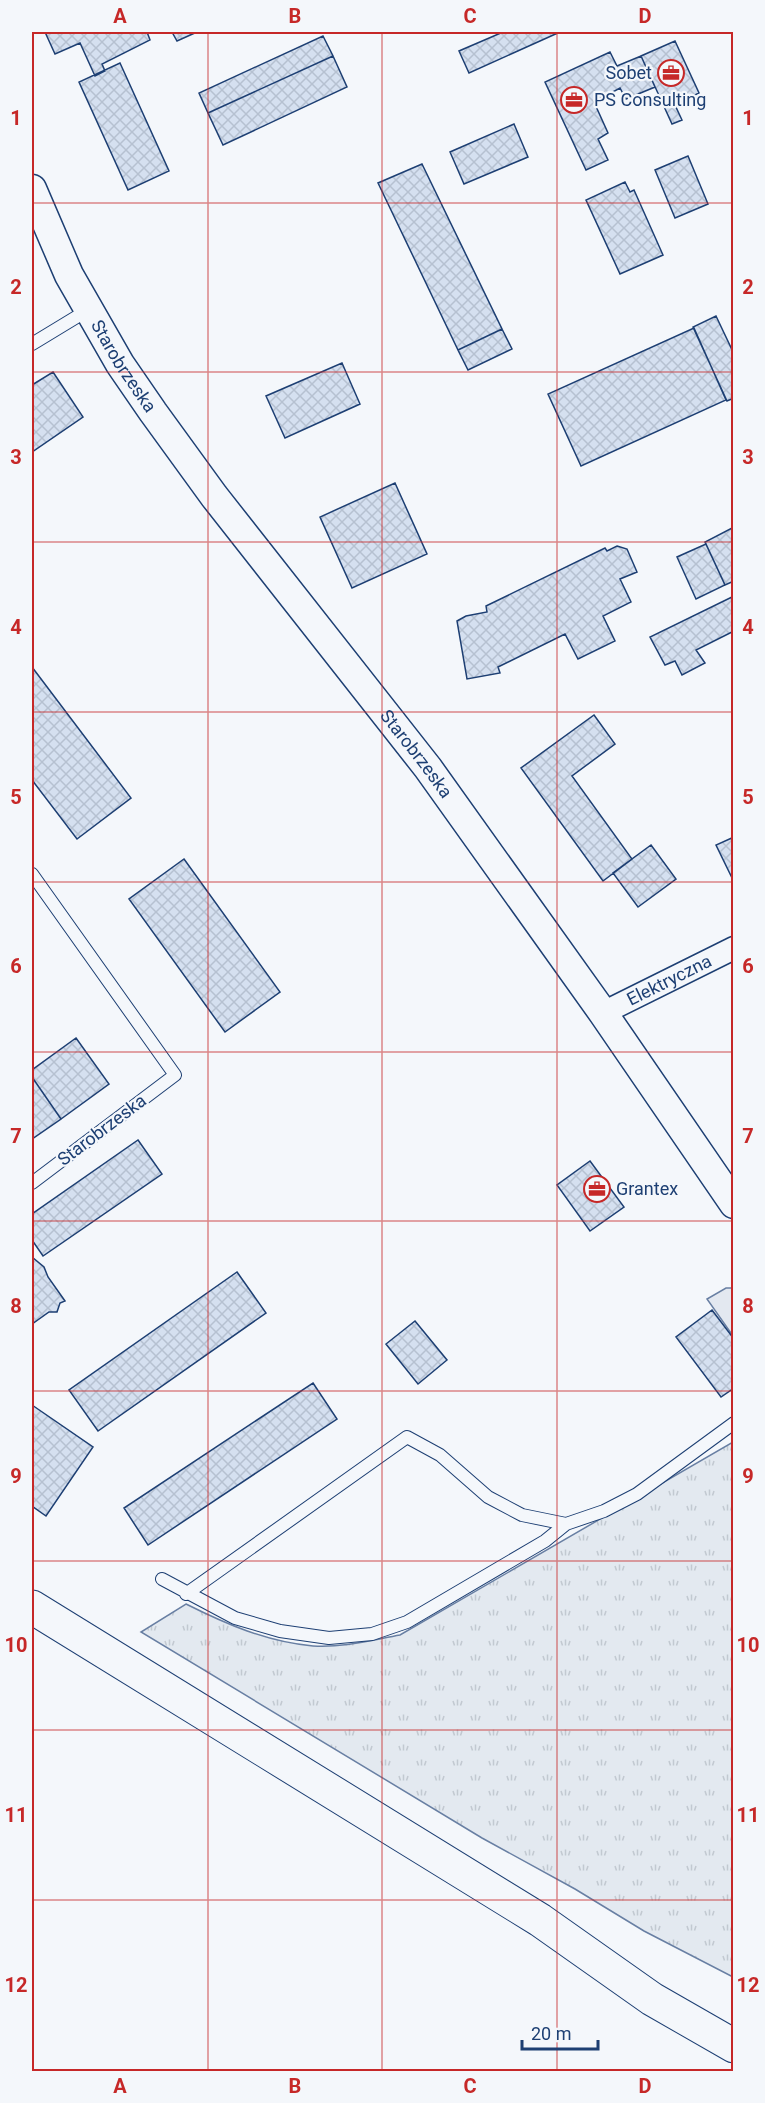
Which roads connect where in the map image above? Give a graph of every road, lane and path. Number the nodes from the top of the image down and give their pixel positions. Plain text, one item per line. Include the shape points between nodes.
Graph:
1 (32, 189) edge
2 (88, 310) junction
3 (32, 344) edge
4 (32, 874) edge
5 (734, 948) edge
6 (603, 1013) junction
7 (32, 1182) edge
8 (734, 1204) edge
9 (734, 1423) edge
10 (566, 1524) junction
11 (162, 1579) dead end
12 (186, 1594) junction
13 (32, 1607) edge
14 (540, 1920) junction
15 (734, 2019) edge
16 (734, 2046) edge

1 - 2 street, Starobrzeska
2 - 3 lane, Starobrzeska
2 - 6 street, Starobrzeska via 120,364 214,496 428,768
4 - 7 lane, Starobrzeska via 175,1076
5 - 6 street, Elektryczna
6 - 8 street, Starobrzeska
9 - 10 lane via 637,1494
10 - 12 lane via 545,1541 407,1622 372,1634 329,1638 280,1631 234,1618
10 - 12 lane via 522,1515 488,1497 440,1455 407,1437
11 - 12 lane
13 - 14 main road
14 - 15 main road
14 - 16 main road via 652,1999

